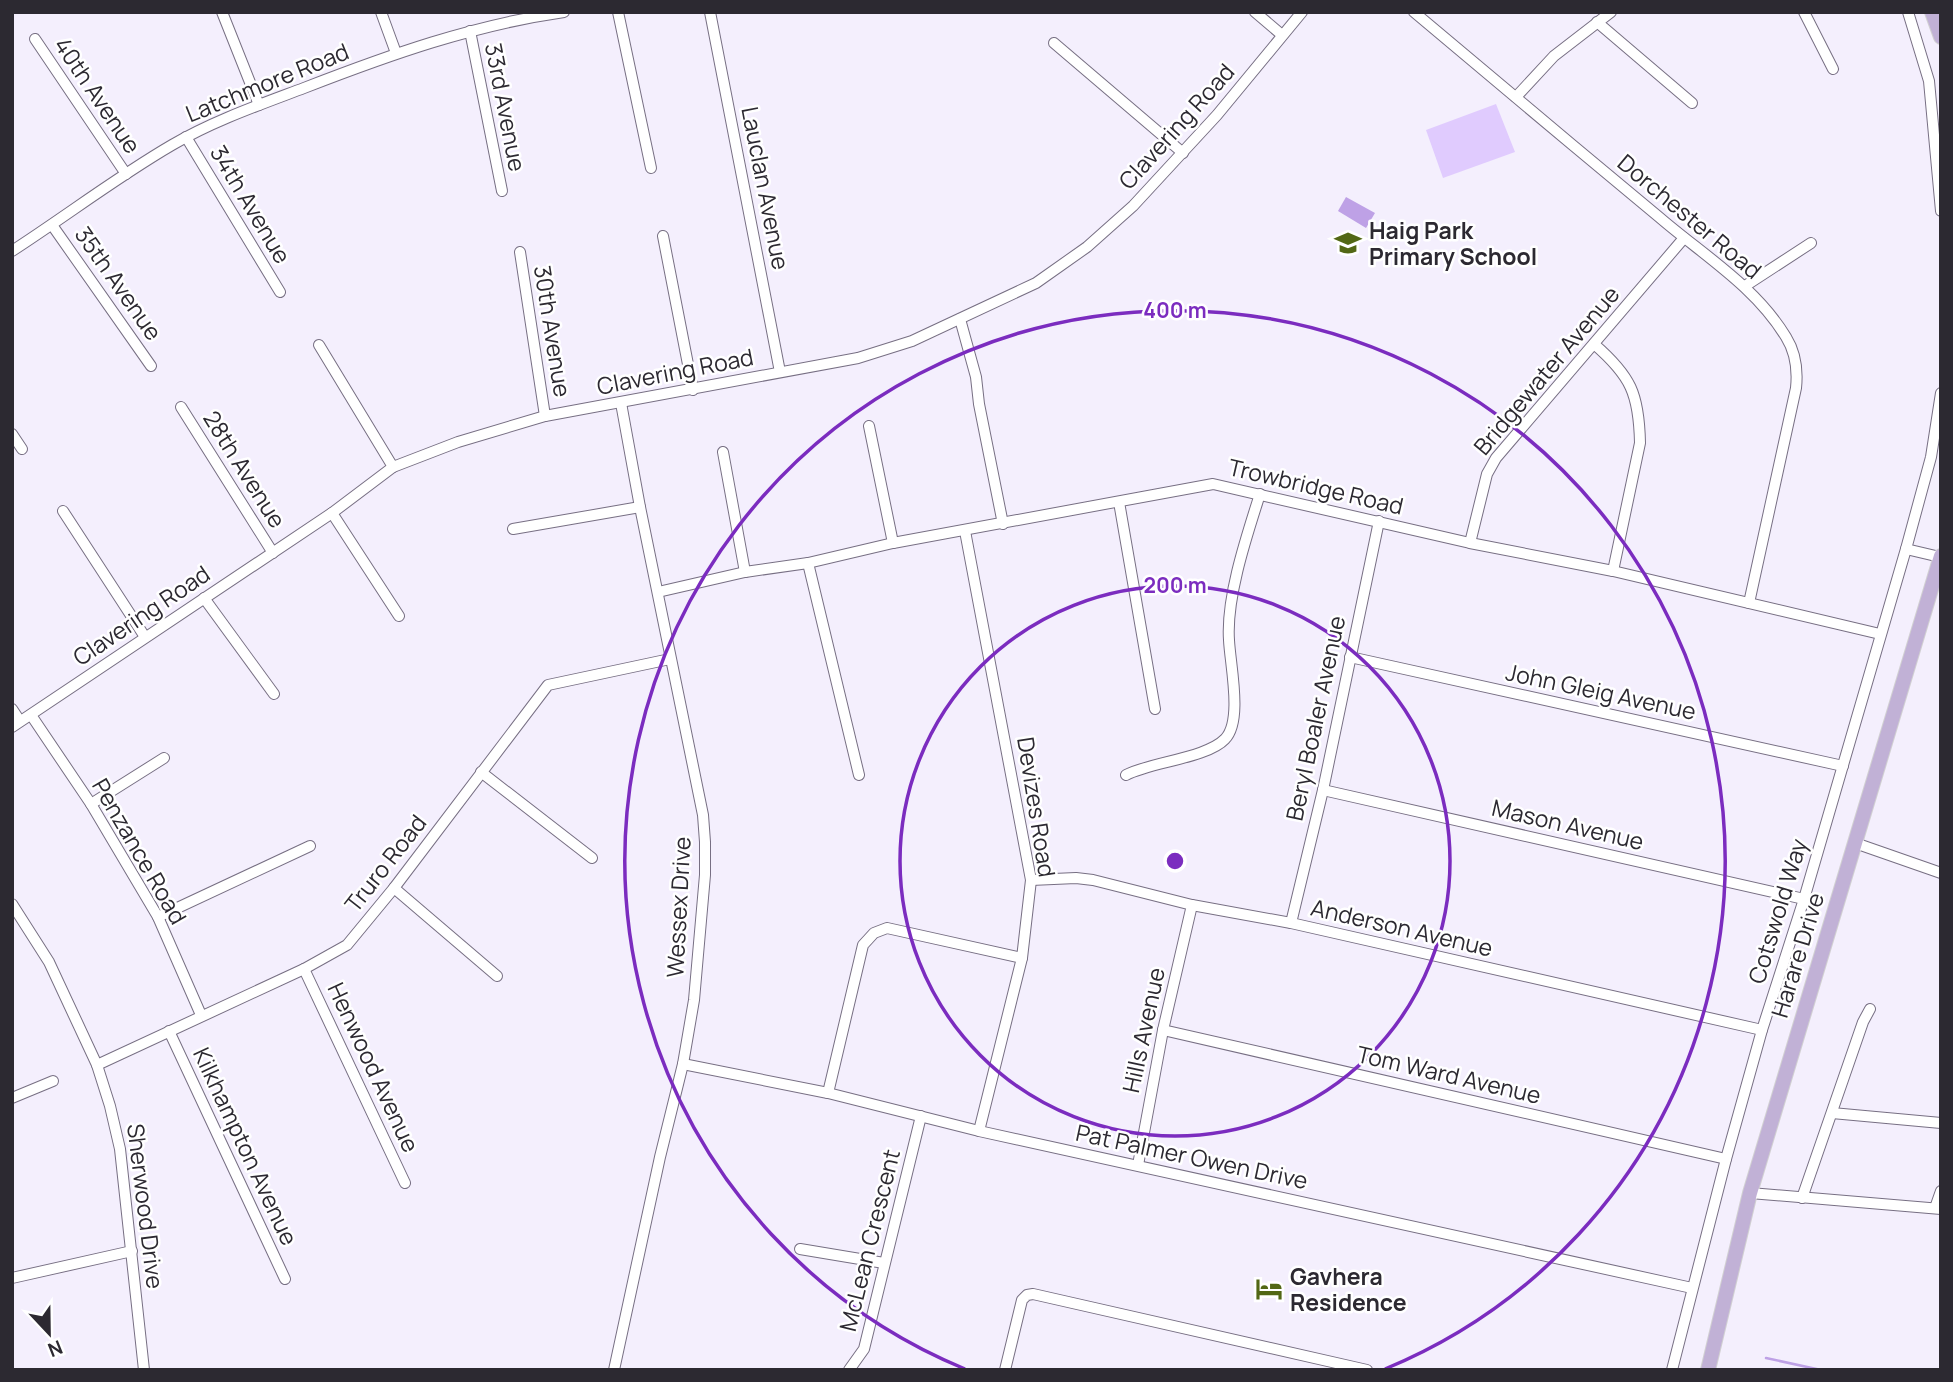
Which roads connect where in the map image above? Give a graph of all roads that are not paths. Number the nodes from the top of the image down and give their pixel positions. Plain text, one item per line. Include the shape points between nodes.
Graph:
1 (222, 12) edge
2 (381, 12) edge
3 (564, 12) edge
4 (618, 12) edge
5 (710, 12) edge
6 (1255, 12) edge
7 (1302, 12) edge
8 (1415, 12) edge
9 (1611, 12) edge
10 (1804, 12) edge
11 (1908, 12) edge
12 (1932, 12) edge
13 (548, 13) edge
14 (1597, 22) junction
15 (470, 31) junction
16 (1282, 35) junction
17 (1941, 37) edge
18 (35, 39) dead end
19 (1054, 43) dead end
20 (396, 53) junction
21 (1833, 69) dead end
22 (1516, 97) junction
23 (1692, 103) dead end
24 (259, 105) junction
25 (186, 137) junction
26 (1183, 153) junction
27 (651, 168) dead end
28 (126, 174) junction
29 (502, 191) dead end
30 (1941, 211) edge
31 (52, 225) junction
32 (663, 236) dead end
33 (1684, 238) junction
34 (1811, 243) dead end
35 (12, 251) edge
36 (520, 252) dead end
37 (1745, 285) junction
38 (280, 292) dead end
39 (960, 319) junction
40 (1594, 344) junction
41 (319, 345) dead end
42 (152, 366) dead end
43 (780, 372) junction
44 (693, 390) junction
45 (1941, 393) edge
46 (621, 403) junction
47 (181, 407) dead end
48 (545, 416) junction
49 (869, 426) dead end
50 (12, 434) edge
51 (22, 449) dead end
52 (723, 452) dead end
53 (393, 467) junction
54 (1259, 494) junction
55 (1119, 502) junction
56 (640, 507) junction
57 (63, 511) dead end
58 (332, 513) junction
59 (1379, 521) junction
60 (1003, 524) junction
61 (513, 529) dead end
62 (965, 531) junction
63 (893, 543) junction
64 (1470, 543) junction
65 (1906, 549) junction
66 (273, 553) junction
67 (1941, 557) edge
68 (808, 564) junction
69 (1613, 571) junction
70 (745, 572) junction
71 (658, 592) junction
72 (204, 598) junction
73 (1749, 603) junction
74 (399, 616) dead end
75 (1880, 634) junction
76 (145, 637) junction
77 (1350, 657) junction
78 (670, 659) junction
79 (274, 694) dead end
80 (12, 709) edge
81 (1155, 709) dead end
82 (31, 715) junction
83 (16, 724) edge
84 (164, 758) dead end
85 (1843, 766) junction
86 (481, 772) junction
87 (859, 775) dead end
88 (1126, 775) dead end
89 (1323, 790) junction
90 (91, 804) junction
91 (1855, 843) junction
92 (310, 846) dead end
93 (592, 858) dead end
94 (1941, 873) edge
95 (1031, 880) junction
96 (394, 888) junction
97 (1804, 899) junction
98 (12, 904) edge
99 (1192, 905) junction
100 (158, 917) junction
101 (1291, 923) junction
102 (1022, 957) junction
103 (304, 969) junction
104 (497, 976) dead end
105 (1870, 1009) dead end
106 (201, 1015) junction
107 (1163, 1030) junction
108 (1762, 1030) junction
109 (169, 1031) junction
110 (683, 1064) junction
111 (97, 1065) junction
112 (54, 1081) dead end
113 (828, 1093) junction
114 (12, 1098) edge
115 (1832, 1113) junction
116 (920, 1116) junction
117 (1941, 1123) edge
118 (979, 1131) junction
119 (1726, 1158) junction
120 (1139, 1165) junction
121 (405, 1183) dead end
122 (1941, 1191) edge
123 (1750, 1193) junction
124 (1802, 1198) junction
125 (1938, 1208) edge
126 (800, 1249) dead end
127 (132, 1251) junction
128 (884, 1263) junction
129 (12, 1278) edge
130 (285, 1279) dead end
131 (1692, 1288) junction
132 (618, 1369) edge
133 (144, 1370) edge
134 (849, 1370) edge
135 (1005, 1370) edge
136 (1367, 1370) edge
137 (1672, 1370) edge
138 (1708, 1370) edge

1 - 24 street
2 - 20 street
3 - 13 street, Latchmore Road
4 - 27 street
5 - 43 street, Lauclan Avenue
6 - 16 street
7 - 16 street, Clavering Road
8 - 22 street, Dorchester Road
9 - 14 street
10 - 21 street
11 - 30 street via 1929,81
12 - 17 main road
13 - 15 street, Latchmore Road
14 - 22 street via 1554,56
14 - 23 street
15 - 20 street, Latchmore Road
15 - 29 street, 33rd Avenue
16 - 26 street, Clavering Road
18 - 28 street, 40th Avenue
19 - 26 street
20 - 24 street, Latchmore Road
22 - 33 street, Dorchester Road
24 - 25 street, Latchmore Road
25 - 28 street, Latchmore Road
25 - 38 street, 34th Avenue
26 - 39 street, Clavering Road via 1087,247 1036,283
28 - 31 street, Latchmore Road
31 - 35 street, Latchmore Road
31 - 42 street, 35th Avenue
32 - 44 street
33 - 37 street, Dorchester Road
33 - 40 street, Bridgewater Avenue
34 - 37 street
36 - 48 street, 30th Avenue
37 - 73 street, Dorchester Road via 1786,336 1797,370
39 - 43 street, Clavering Road via 859,358
39 - 60 street via 976,377
40 - 64 street, Bridgewater Avenue via 1491,466
40 - 69 street via 1627,377 1640,421 1640,443
41 - 53 street
43 - 44 street, Clavering Road
44 - 46 street, Clavering Road
45 - 65 street, Cotswold Way via 1931,457
46 - 48 street, Clavering Road
46 - 56 street, Wessex Drive
47 - 66 street, 28th Avenue
48 - 53 street, Clavering Road
49 - 63 street
50 - 51 street
52 - 70 street
53 - 58 street, Clavering Road
54 - 55 street, Trowbridge Road via 1204,484
54 - 59 street, Trowbridge Road
54 - 88 street via 1228,623 1235,714 1230,733 1217,746
55 - 60 street, Trowbridge Road
55 - 81 street
56 - 61 street
56 - 71 street, Wessex Drive
57 - 76 street
58 - 66 street, Clavering Road
58 - 74 street
59 - 64 street, Trowbridge Road
59 - 77 street, Beryl Boaler Avenue
60 - 62 street, Trowbridge Road
62 - 63 street, Trowbridge Road
62 - 95 street, Devizes Road
63 - 68 street, Trowbridge Road
64 - 69 street, Trowbridge Road
65 - 67 street
65 - 75 street, Cotswold Way
66 - 72 street, Clavering Road
67 - 91 main road, Harare Drive
68 - 70 street, Trowbridge Road
68 - 87 street
69 - 73 street, Trowbridge Road
70 - 71 street, Trowbridge Road
71 - 78 street, Wessex Drive
72 - 76 street, Clavering Road
72 - 79 street
73 - 75 street, Trowbridge Road
75 - 85 street, Cotswold Way
76 - 82 street, Clavering Road
77 - 85 street, John Gleig Avenue
77 - 89 street, Beryl Boaler Avenue
78 - 86 street, Truro Road via 548,685
78 - 110 street, Wessex Drive via 705,842 698,961
80 - 83 street
82 - 83 street, Clavering Road
82 - 90 street, Penzance Road
84 - 90 street
85 - 97 street, Cotswold Way
86 - 93 street
86 - 96 street, Truro Road
89 - 97 street, Mason Avenue
89 - 101 street, Beryl Boaler Avenue
90 - 100 street, Penzance Road
91 - 94 street
91 - 123 main road, Harare Drive
92 - 100 street
95 - 99 street, Anderson Avenue via 1093,880
95 - 102 street, Devizes Road
96 - 103 street, Truro Road via 347,945
96 - 104 street
97 - 108 street, Cotswold Way
98 - 111 street, Sherwood Drive via 49,962
99 - 101 street, Anderson Avenue
99 - 107 street, Hills Avenue
100 - 106 street, Penzance Road
101 - 108 street, Anderson Avenue
102 - 113 street via 887,928 874,933 863,945
102 - 118 street, Devizes Road
103 - 106 street, Truro Road
103 - 121 street, Henwood Avenue
105 - 115 street
106 - 109 street, Truro Road
107 - 119 street, Tom Ward Avenue
107 - 120 street, Hills Avenue
108 - 119 street, Cotswold Way
109 - 111 street, Truro Road
109 - 130 street, Kilkhampton Avenue
110 - 113 street, Pat Palmer Owen Drive
110 - 132 street, Wessex Drive
111 - 127 street, Sherwood Drive via 120,1149
112 - 114 street
113 - 116 street, Pat Palmer Owen Drive
115 - 117 street
115 - 124 street
116 - 118 street, Pat Palmer Owen Drive
116 - 128 street, McLean Crescent
118 - 120 street, Pat Palmer Owen Drive
119 - 131 street, Cotswold Way
120 - 131 street, Pat Palmer Owen Drive
122 - 125 street
123 - 124 street
123 - 138 main road, Harare Drive
124 - 125 street
126 - 128 street
127 - 129 street
127 - 133 street, Sherwood Drive
128 - 134 street, McLean Crescent via 864,1349
131 - 137 street, Cotswold Way
135 - 136 street via 1022,1300 1033,1294

